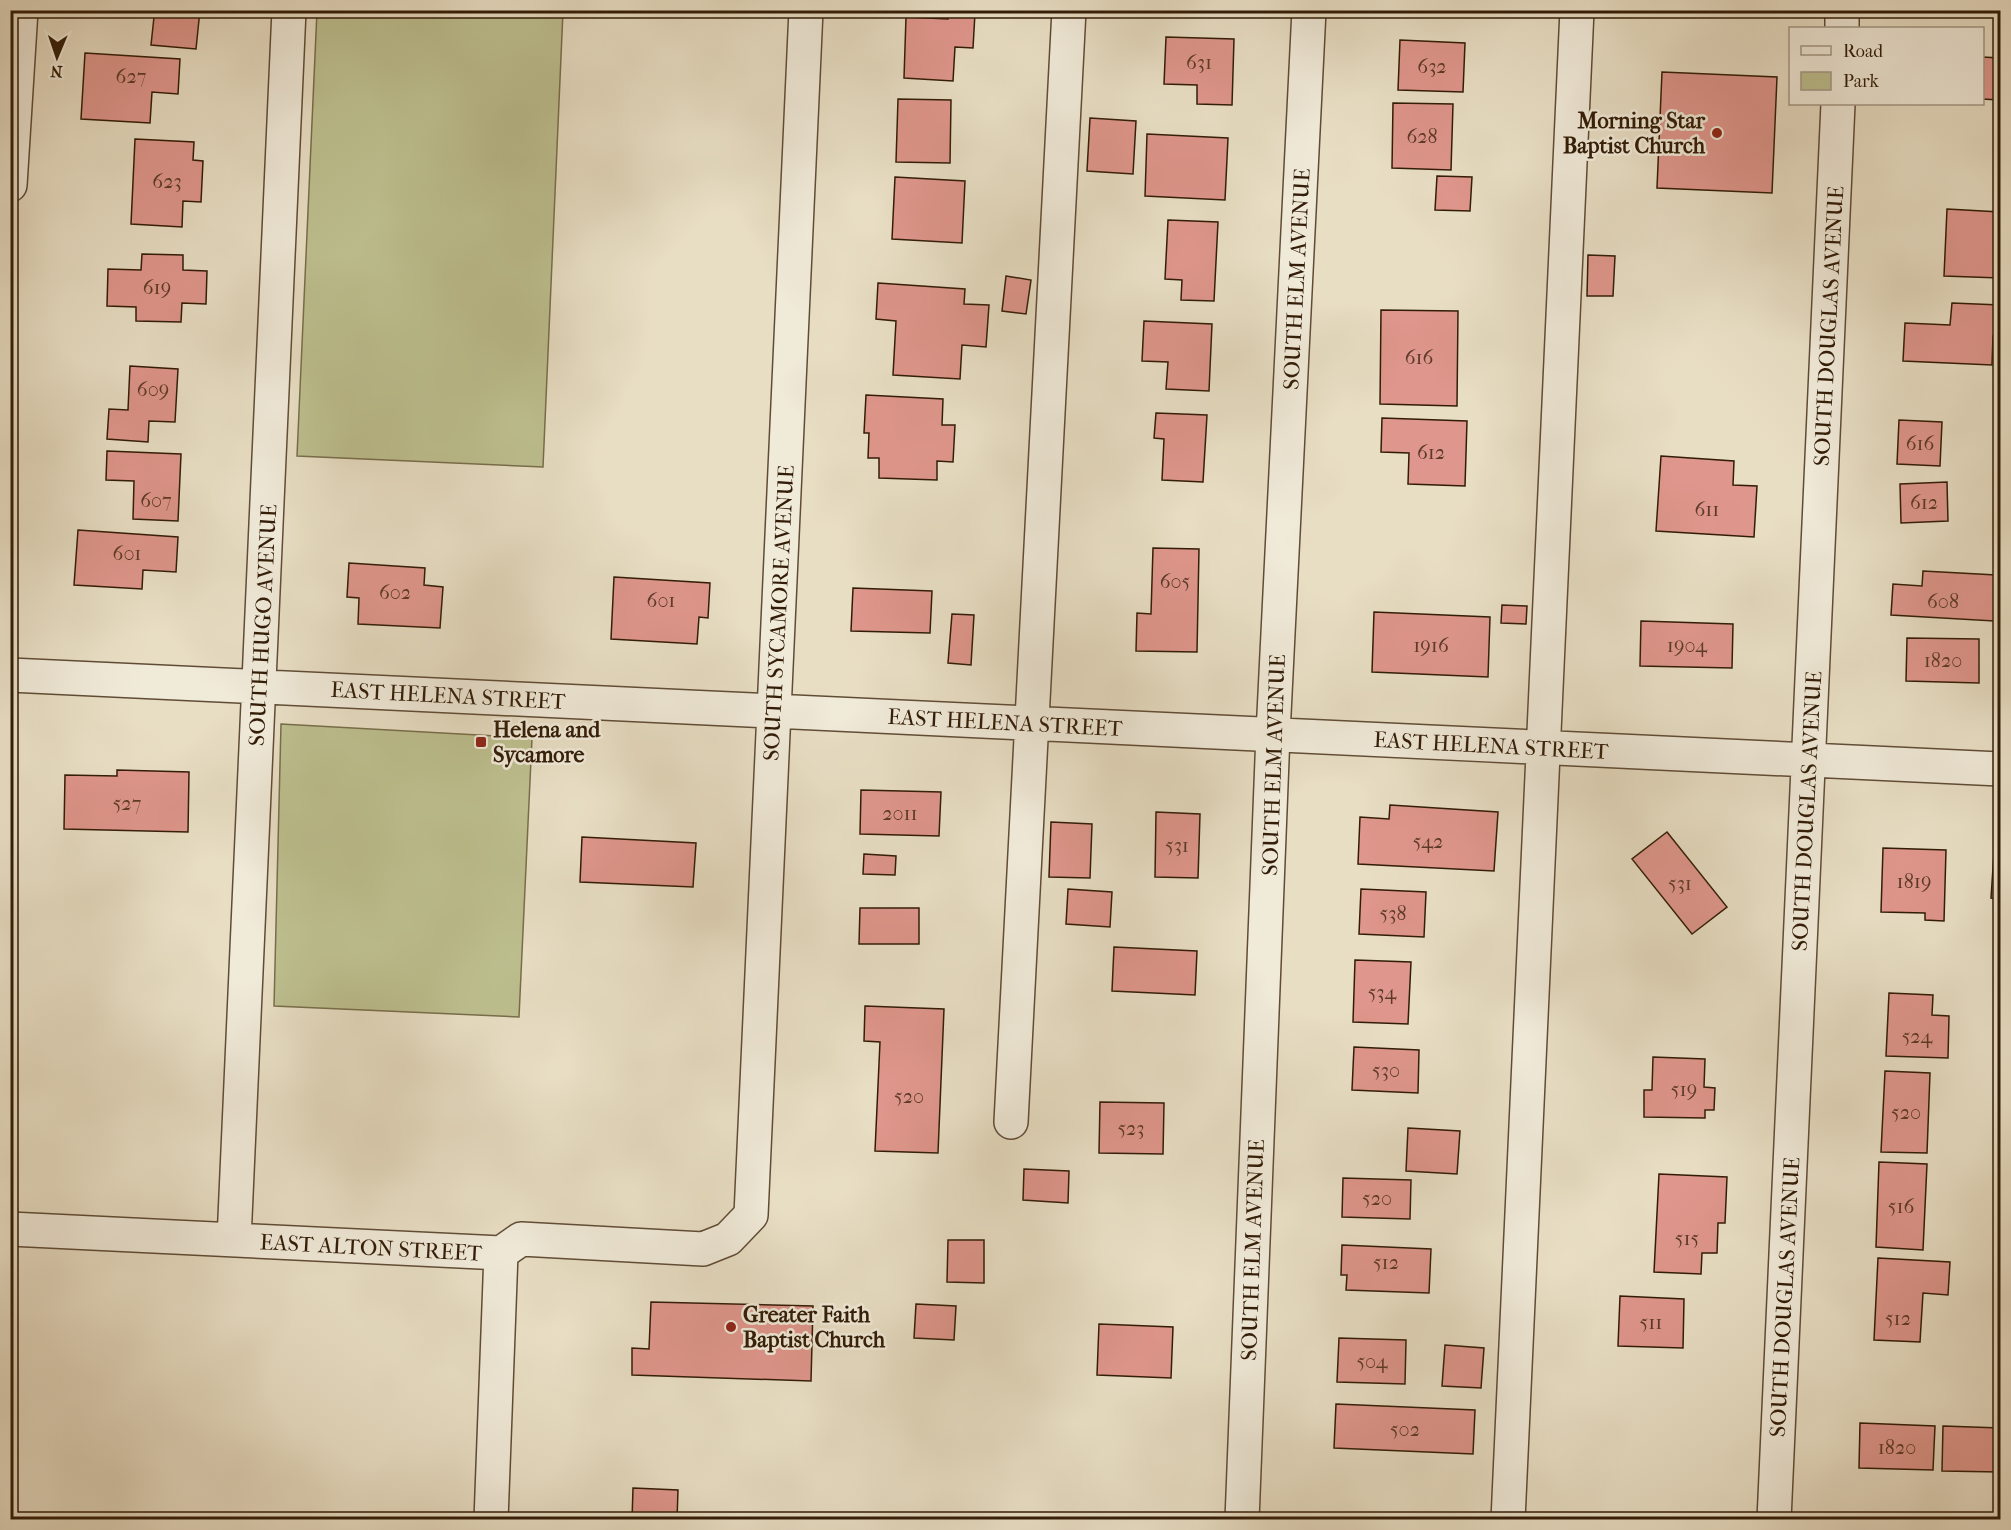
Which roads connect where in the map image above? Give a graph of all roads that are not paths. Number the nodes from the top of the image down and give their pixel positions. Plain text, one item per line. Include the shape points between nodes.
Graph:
1 (21, 10) edge
2 (289, 10) edge
3 (806, 10) edge
4 (1069, 10) edge
5 (1309, 10) edge
6 (1577, 10) edge
7 (1842, 10) edge
8 (1842, 27) edge
9 (1838, 105) edge
10 (10, 185) edge
11 (10, 675) edge
12 (258, 686) junction
13 (774, 711) junction
14 (1031, 723) junction
15 (1273, 734) junction
16 (1544, 747) junction
17 (1808, 759) junction
18 (2001, 768) edge
19 (1011, 1122) dead end
20 (751, 1215) joint
21 (10, 1230) edge
22 (234, 1240) junction
23 (501, 1253) junction
24 (491, 1520) edge
25 (1242, 1520) edge
26 (1508, 1520) edge
27 (1774, 1520) edge

1 - 10 street
2 - 12 street, SOUTH HUGO AVENUE
3 - 13 street, SOUTH SYCAMORE AVENUE
4 - 14 street
5 - 15 street, SOUTH ELM AVENUE
6 - 16 street
7 - 8 street
9 - 17 street, SOUTH DOUGLAS AVENUE
11 - 12 street, EAST HELENA STREET
12 - 13 street, EAST HELENA STREET
12 - 22 street, SOUTH HUGO AVENUE
13 - 14 street, EAST HELENA STREET
13 - 20 street, SOUTH SYCAMORE AVENUE
14 - 15 street, EAST HELENA STREET
14 - 19 street
15 - 16 street, EAST HELENA STREET
15 - 25 street, SOUTH ELM AVENUE
16 - 17 street, EAST HELENA STREET
16 - 26 street
17 - 18 street, EAST HELENA STREET
17 - 27 street, SOUTH DOUGLAS AVENUE
20 - 23 street, EAST ALTON STREET via 728,1239 703,1249 520,1239
21 - 22 street, EAST ALTON STREET
22 - 23 street, EAST ALTON STREET
23 - 24 street

